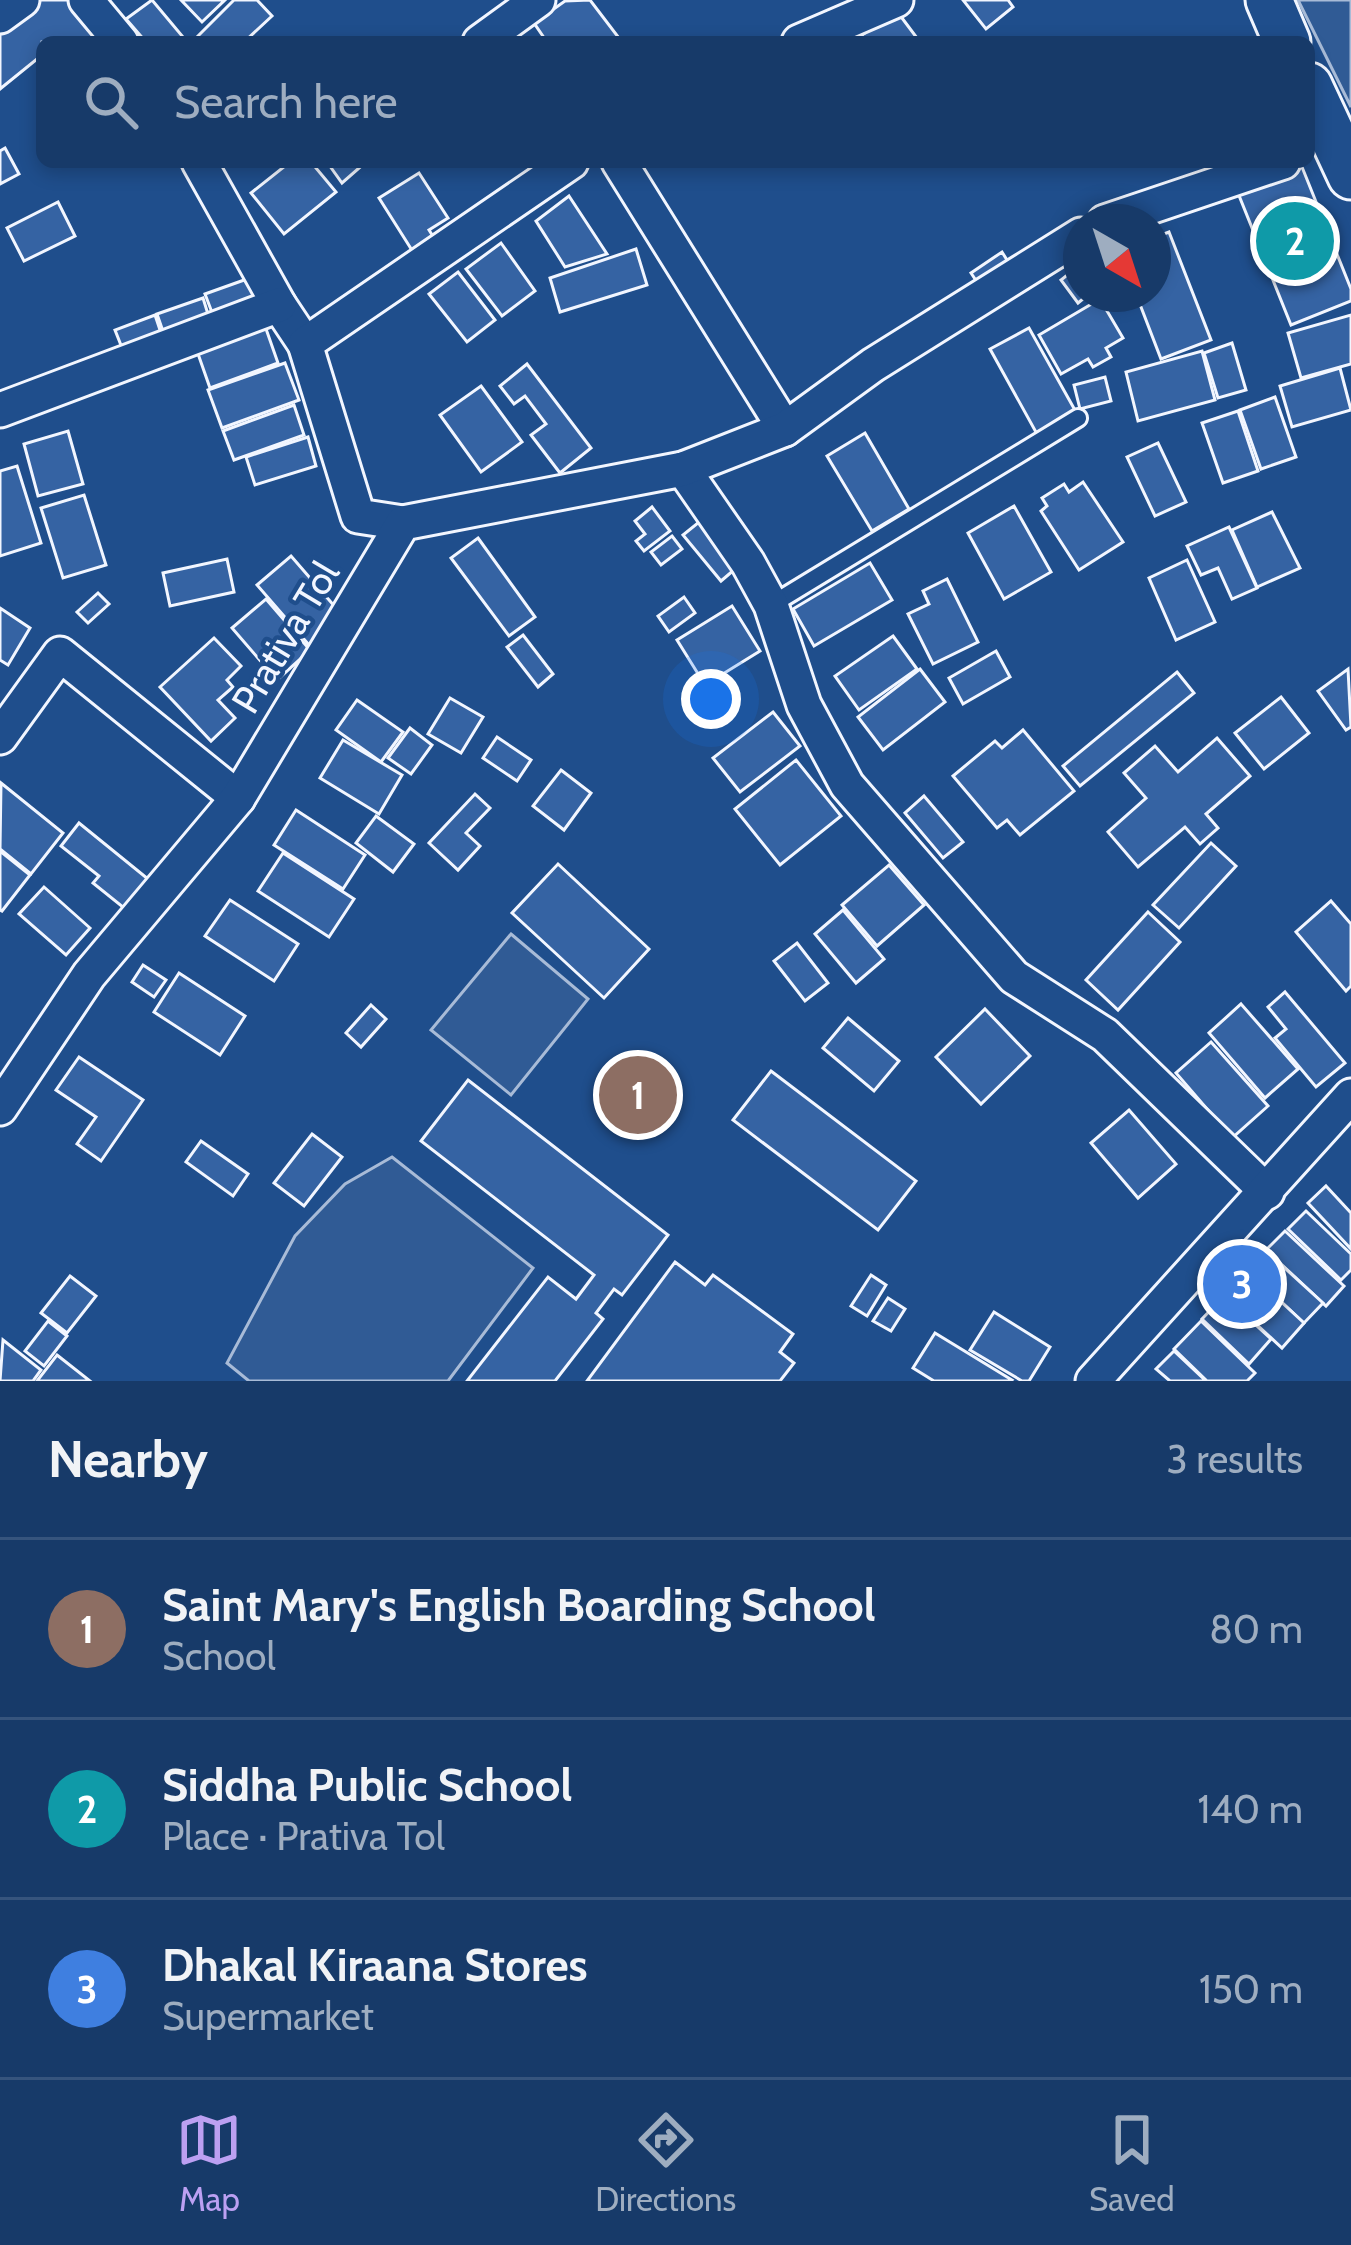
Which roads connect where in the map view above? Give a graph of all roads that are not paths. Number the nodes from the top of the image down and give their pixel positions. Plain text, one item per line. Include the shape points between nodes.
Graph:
1 (22, 0) edge
2 (86, 0) edge
3 (538, 0) edge
4 (896, 0) edge
5 (1269, 0) edge
6 (0, 16) edge
7 (116, 36) edge
8 (488, 36) edge
9 (813, 36) edge
10 (1284, 36) edge
11 (1315, 105) edge
12 (1332, 158) edge
13 (202, 168) edge
14 (562, 168) edge
15 (623, 168) edge
16 (1265, 168) edge
17 (1158, 204) edge
18 (1063, 246) edge
19 (279, 305) junction
20 (305, 344) junction
21 (0, 410) edge
22 (1078, 418) dead end
23 (785, 429) junction
24 (683, 469) junction
25 (403, 524) junction
26 (771, 605) junction
27 (0, 736) edge
28 (238, 798) junction
29 (1351, 1096) edge
30 (0, 1108) edge
31 (1267, 1192) junction
32 (1093, 1381) edge

1 - 6 street
2 - 7 street
3 - 8 street
4 - 9 street
5 - 10 main road
11 - 12 main road
13 - 19 street
14 - 20 street
15 - 23 street
16 - 17 street
18 - 23 street
19 - 20 street
19 - 21 street
20 - 25 street via 358,516
22 - 26 lane
23 - 24 street
24 - 25 street
24 - 26 street
25 - 28 street, Prativa Tol
26 - 31 street via 804,705 847,785 1015,977 1105,1035
27 - 28 street via 60,654
28 - 30 street, Prativa Tol via 89,975
29 - 31 street
31 - 32 street

